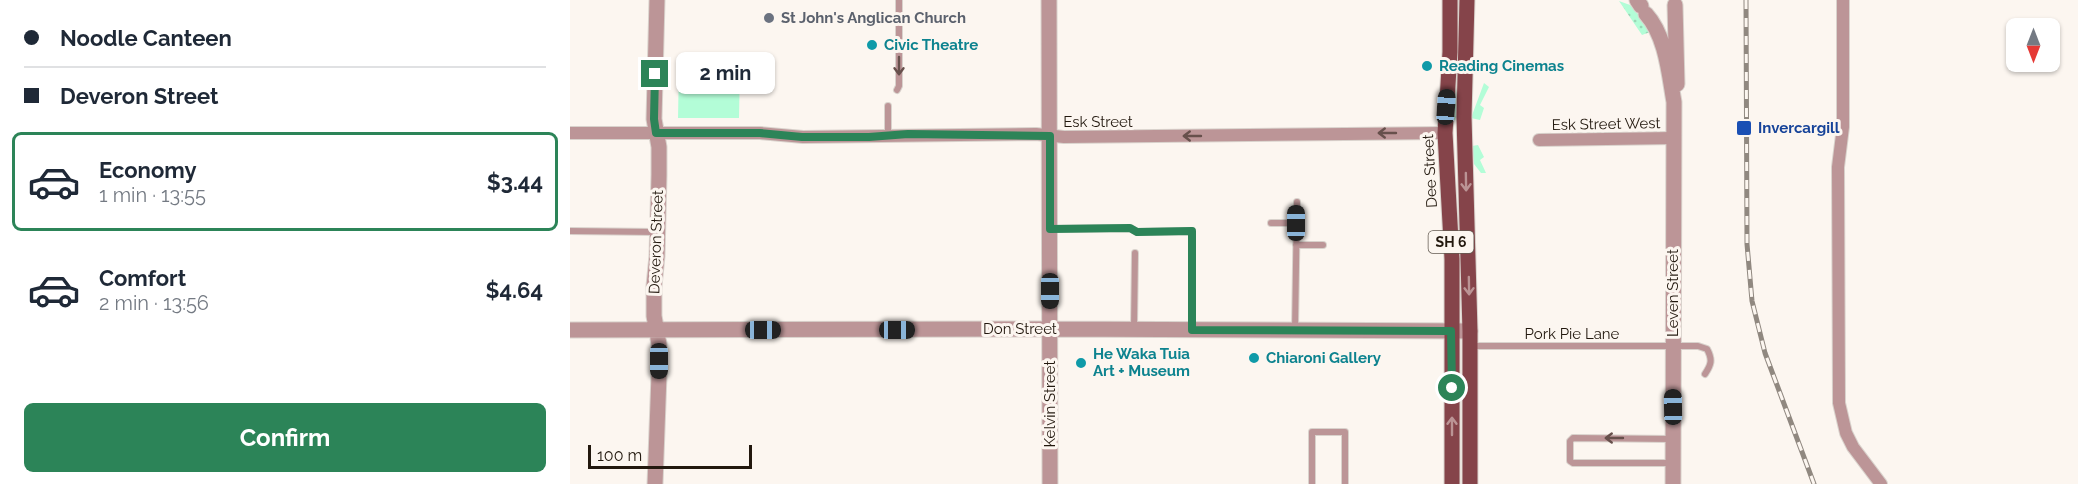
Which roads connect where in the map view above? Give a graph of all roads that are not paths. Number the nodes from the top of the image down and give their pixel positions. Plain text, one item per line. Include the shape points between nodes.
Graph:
1 (657, 0) edge
2 (899, 0) edge
3 (1049, 0) edge
4 (1450, 0) edge
5 (1467, 0) edge
6 (1843, 0) edge
7 (1675, 2) edge
8 (1641, 5) edge
9 (897, 90) dead end
10 (1674, 102) junction
11 (888, 106) dead end
12 (570, 133) edge
13 (656, 133) junction
14 (1445, 133) junction
15 (888, 136) junction
16 (1050, 136) junction
17 (1674, 138) junction
18 (1539, 140) dead end
19 (1296, 202) dead end
20 (1271, 223) dead end
21 (1296, 223) junction
22 (1050, 229) junction
23 (570, 231) edge
24 (656, 232) junction
25 (1296, 245) junction
26 (1323, 245) dead end
27 (1135, 253) dead end
28 (1050, 329) junction
29 (570, 330) edge
30 (656, 330) junction
31 (1134, 330) junction
32 (1192, 330) junction
33 (1295, 331) junction
34 (1451, 331) junction
35 (1470, 339) junction
36 (1673, 345) junction
37 (1705, 374) dead end
38 (1673, 439) junction
39 (1673, 463) junction
40 (655, 484) edge
41 (1050, 484) edge
42 (1312, 484) edge
43 (1345, 484) edge
44 (1452, 484) edge
45 (1470, 484) edge
46 (1673, 484) edge
47 (1881, 484) edge

1 - 13 street, Deveron Street
2 -> 9 lane
3 - 16 street, Kelvin Street
4 - 14 main road, Dee Street / SH 6
5 -> 35 main road, SH 6 via 1464,124
6 - 47 street via 1843,127 1838,167 1839,402 1853,447
7 - 8 street via 1665,16 1655,18
7 - 10 street, Leven Street via 1678,79
8 - 10 street, Leven Street via 1660,42
10 - 17 street, Leven Street
11 - 15 lane
12 - 13 street, Esk Street
13 - 15 street, Esk Street
13 - 24 street, Deveron Street
14 -> 16 street, Esk Street
14 - 34 main road, Dee Street / SH 6 via 1451,228
15 - 16 street, Esk Street
16 - 22 street, Kelvin Street
17 - 18 street, Esk Street West
17 - 36 street, Leven Street
19 - 21 lane
20 - 21 lane
21 - 25 lane
22 - 28 street, Kelvin Street
22 - 32 lane via 1192,231
23 - 24 lane
24 - 30 street, Deveron Street
25 - 26 lane
25 - 33 lane
27 - 31 lane
28 - 30 street, Don Street
28 - 31 street, Don Street
28 - 41 street, Kelvin Street
29 - 30 street, Don Street
30 - 40 street, Deveron Street via 659,375
31 - 32 street, Don Street
32 - 33 street, Don Street
33 - 34 street, Don Street
34 - 35 street, Don Street
44 -> 34 main road, Dee Street / SH 6
35 - 36 lane, Pork Pie Lane
35 - 45 main road, SH 6
36 - 37 lane, Pork Pie Lane via 1707,349 1712,357
36 - 38 street, Leven Street
38 - 39 street, Leven Street
38 -> 39 lane via 1570,441 1573,463
39 - 46 street, Leven Street
42 - 43 lane via 1312,432 1345,432

